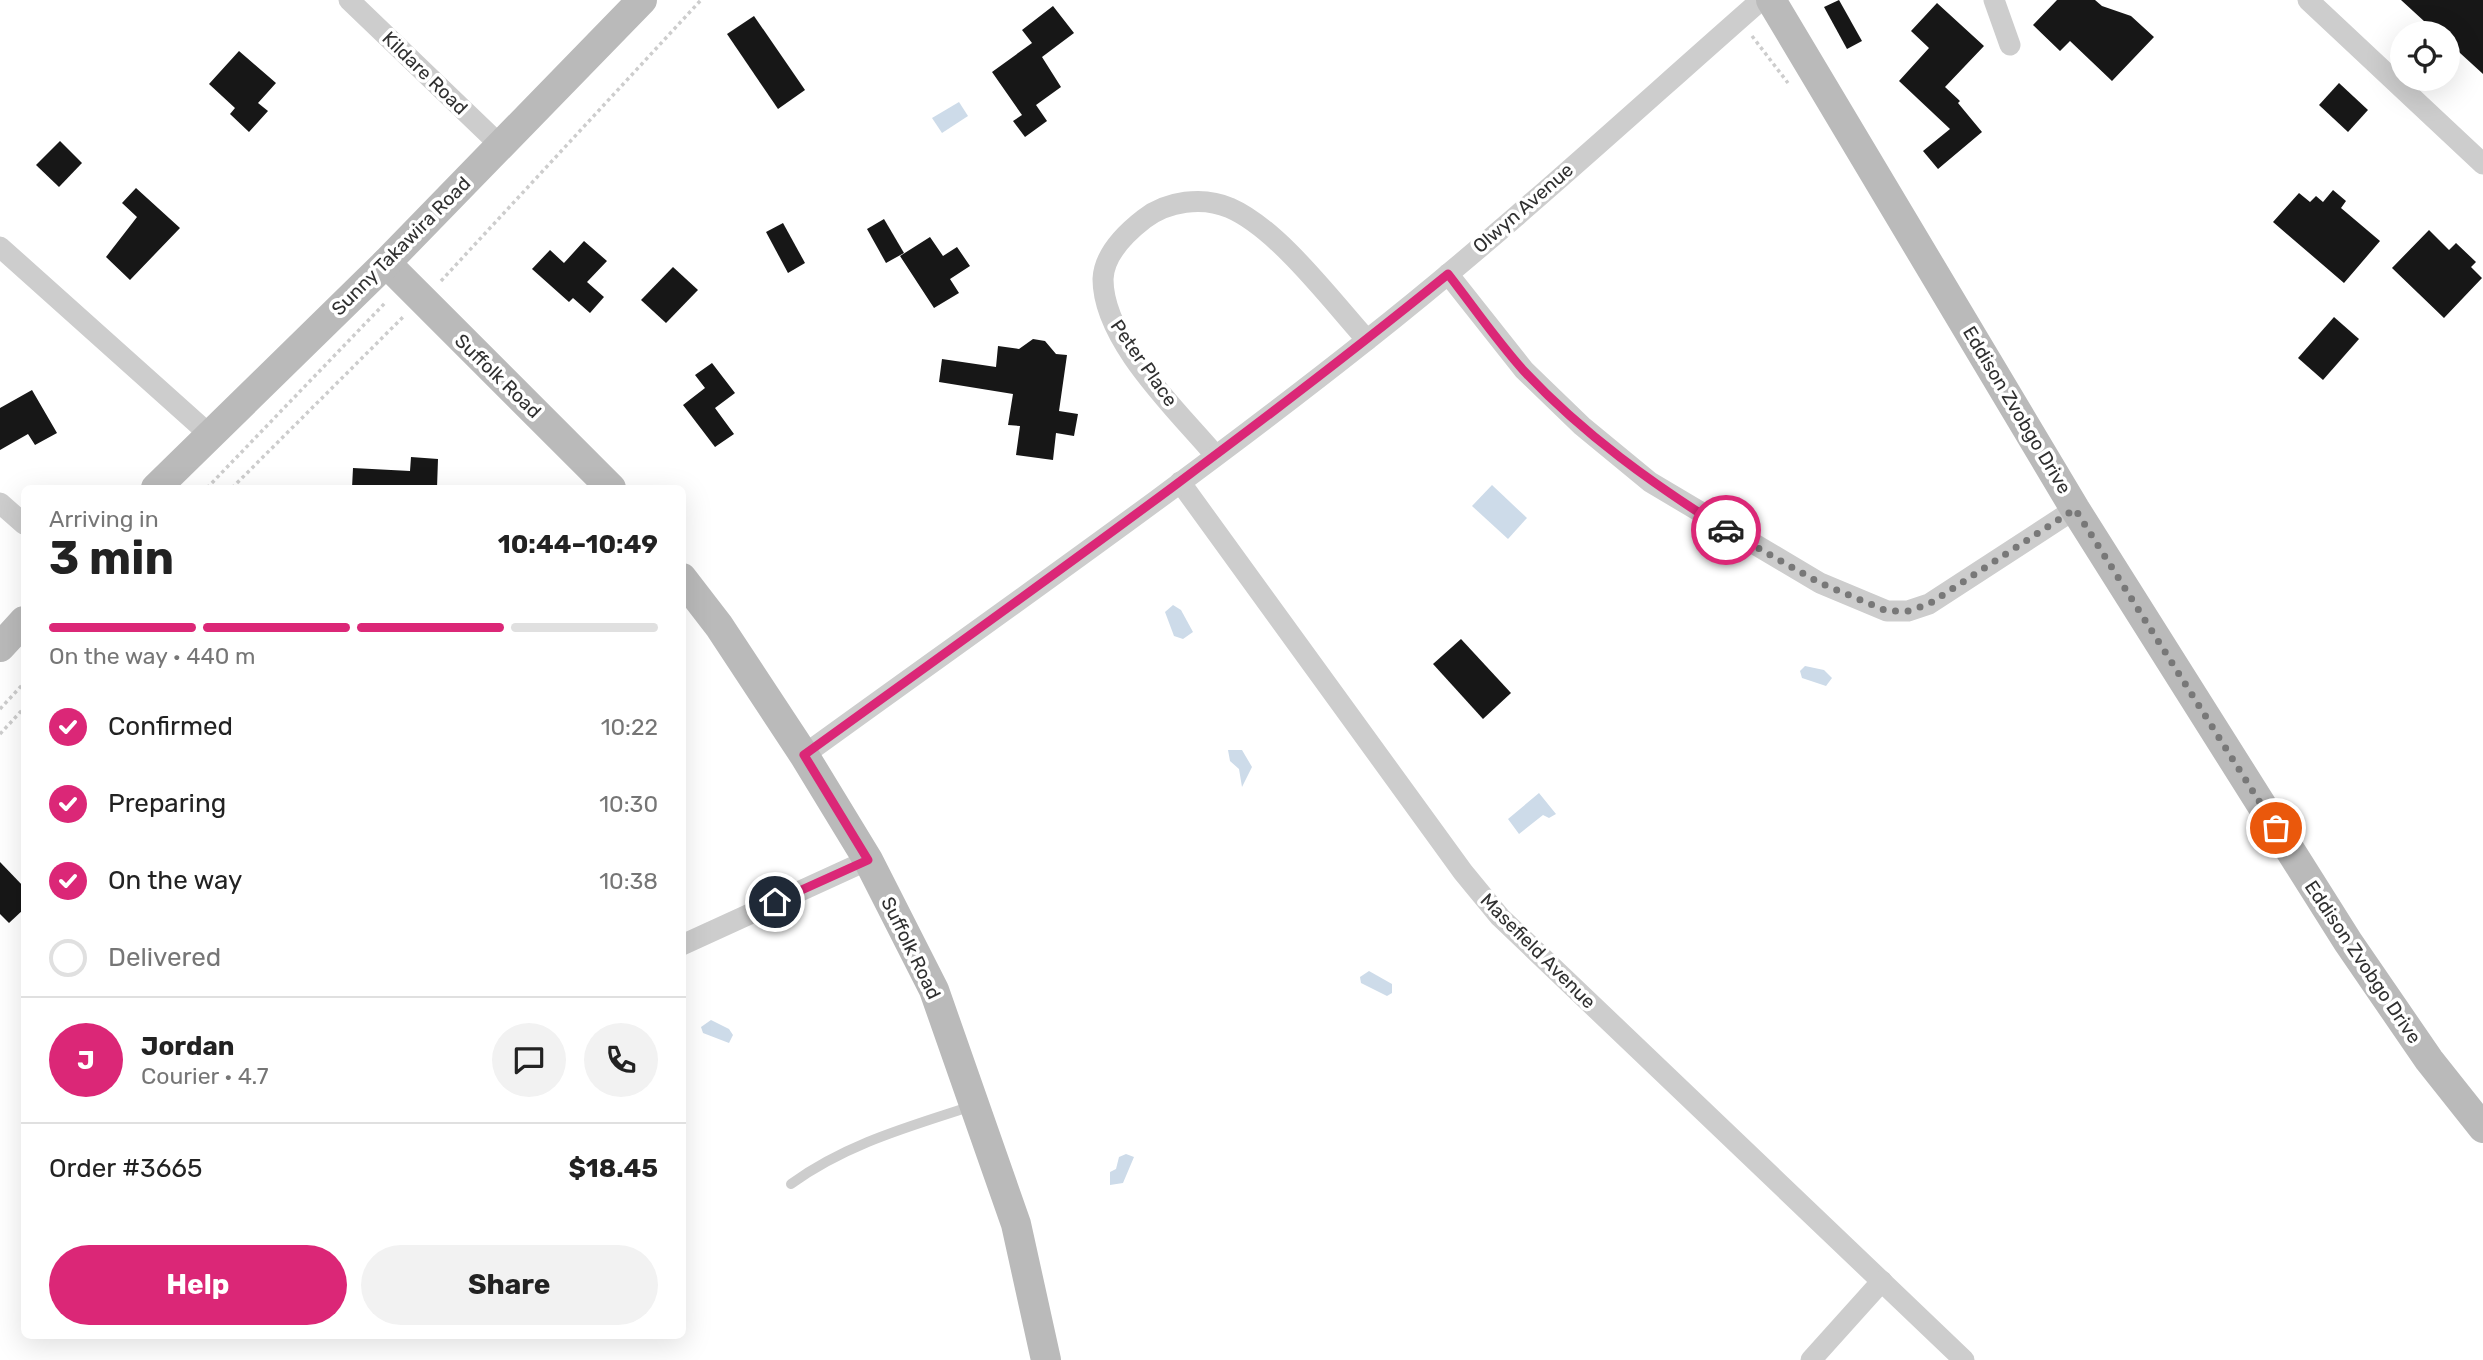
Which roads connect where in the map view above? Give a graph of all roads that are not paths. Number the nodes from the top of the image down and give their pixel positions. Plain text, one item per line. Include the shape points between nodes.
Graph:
1 (349, 0) edge
2 (642, 0) edge
3 (1761, 0) edge
4 (1771, 0) edge
5 (1994, 0) edge
6 (2308, 0) edge
7 (2010, 45) dead end
8 (501, 146) junction
9 (2483, 164) edge
10 (0, 247) edge
11 (386, 263) junction
12 (1448, 274) junction
13 (1367, 340) junction
14 (211, 435) junction
15 (1216, 456) junction
16 (1180, 482) junction
17 (159, 485) edge
18 (608, 485) edge
19 (0, 503) edge
20 (2075, 509) junction
21 (21, 521) edge
22 (686, 583) edge
23 (21, 624) edge
24 (0, 647) edge
25 (804, 755) junction
26 (868, 860) junction
27 (686, 943) edge
28 (975, 1105) junction
29 (2483, 1128) edge
30 (791, 1184) dead end
31 (1882, 1281) junction
32 (1046, 1360) edge
33 (1811, 1360) edge
34 (1964, 1360) edge

1 - 8 street, Kildare Road
2 - 8 street, Sunny Takawira Road
3 - 12 street, Olwyn Avenue
4 - 20 street, Eddison Zvobgo Drive
5 - 7 street
6 - 9 street
8 - 11 street, Sunny Takawira Road
10 - 14 street
11 - 14 street, Sunny Takawira Road
11 - 18 street, Suffolk Road
12 - 13 street, Olwyn Avenue
12 - 20 street via 1524,370 1581,426 1650,482 1820,583 1887,611 1929,604
13 - 15 street, Olwyn Avenue
13 - 15 street, Peter Place via 1267,231 1229,207 1198,200 1152,213 1132,228 1106,264 1103,278 1111,322 1146,373
14 - 17 street, Sunny Takawira Road
15 - 16 street, Olwyn Avenue
16 - 25 street, Olwyn Avenue
16 - 31 street, Masefield Avenue via 1500,917
19 - 21 street
20 - 29 street, Eddison Zvobgo Drive via 2348,942 2429,1060
22 - 25 street, Suffolk Road
23 - 24 street
25 - 26 street, Suffolk Road
26 - 27 street
26 - 28 street, Suffolk Road via 934,990
28 - 30 lane via 880,1136 834,1156
28 - 32 street, Suffolk Road via 1017,1224
31 - 33 street
31 - 34 street, Masefield Avenue

